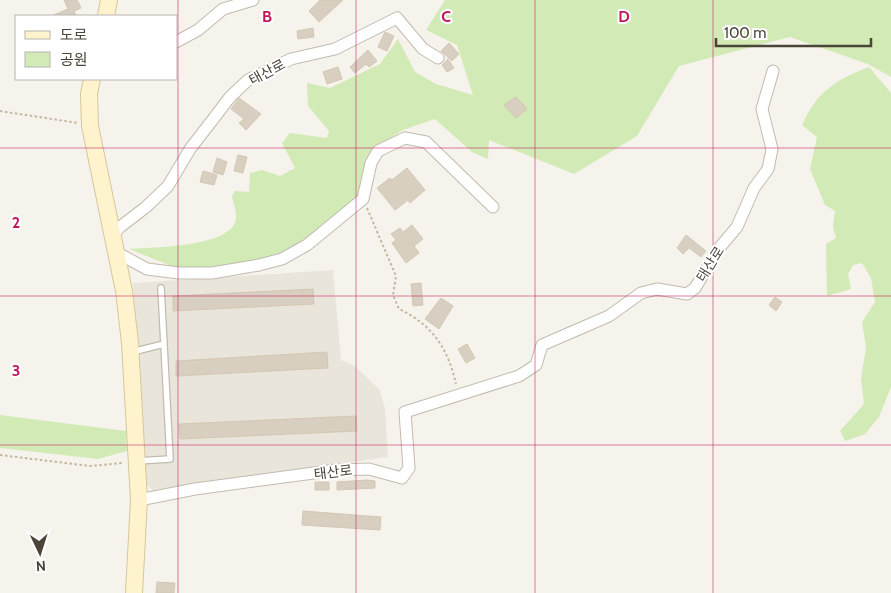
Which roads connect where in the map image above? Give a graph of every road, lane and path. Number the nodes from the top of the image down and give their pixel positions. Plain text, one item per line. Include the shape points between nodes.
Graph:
1 (110, 0) edge
2 (253, 0) edge
3 (221, 5) edge
4 (106, 15) edge
5 (178, 41) edge
6 (438, 58) dead end
7 (773, 71) dead end
8 (92, 80) edge
9 (0, 111) edge
10 (90, 126) junction
11 (363, 199) junction
12 (493, 208) dead end
13 (113, 244) junction
14 (161, 288) dead end
15 (164, 344) junction
16 (131, 352) junction
17 (459, 396) junction
18 (0, 455) edge
19 (135, 462) junction
20 (139, 500) junction
21 (134, 593) edge

1 - 4 street
2 - 3 street
3 - 5 street via 198,30
6 - 13 street, 태산로 via 423,49 397,18 335,50 291,60 248,80 214,118 168,186 120,227
7 - 17 street, 태산로 via 762,109 772,149 768,169 754,188 737,227 720,246 695,288 687,294 657,289 641,292 609,316 542,345 536,365 519,376
8 - 10 street via 88,94
9 - 10 path
10 - 13 street
11 - 12 street via 371,163 378,151 405,138 426,142
11 - 13 street via 306,245 282,258 259,265 212,272 179,273 147,269
11 - 17 path via 396,276 393,295 399,310 413,316 436,337 451,361
13 - 16 street via 124,291
14 - 15 lane
15 - 16 lane
15 - 19 lane via 170,459
16 - 19 street
17 - 20 street, 태산로 via 405,412 410,468 402,478 369,469 336,470
18 - 19 path via 90,466
19 - 20 street
20 - 21 street

